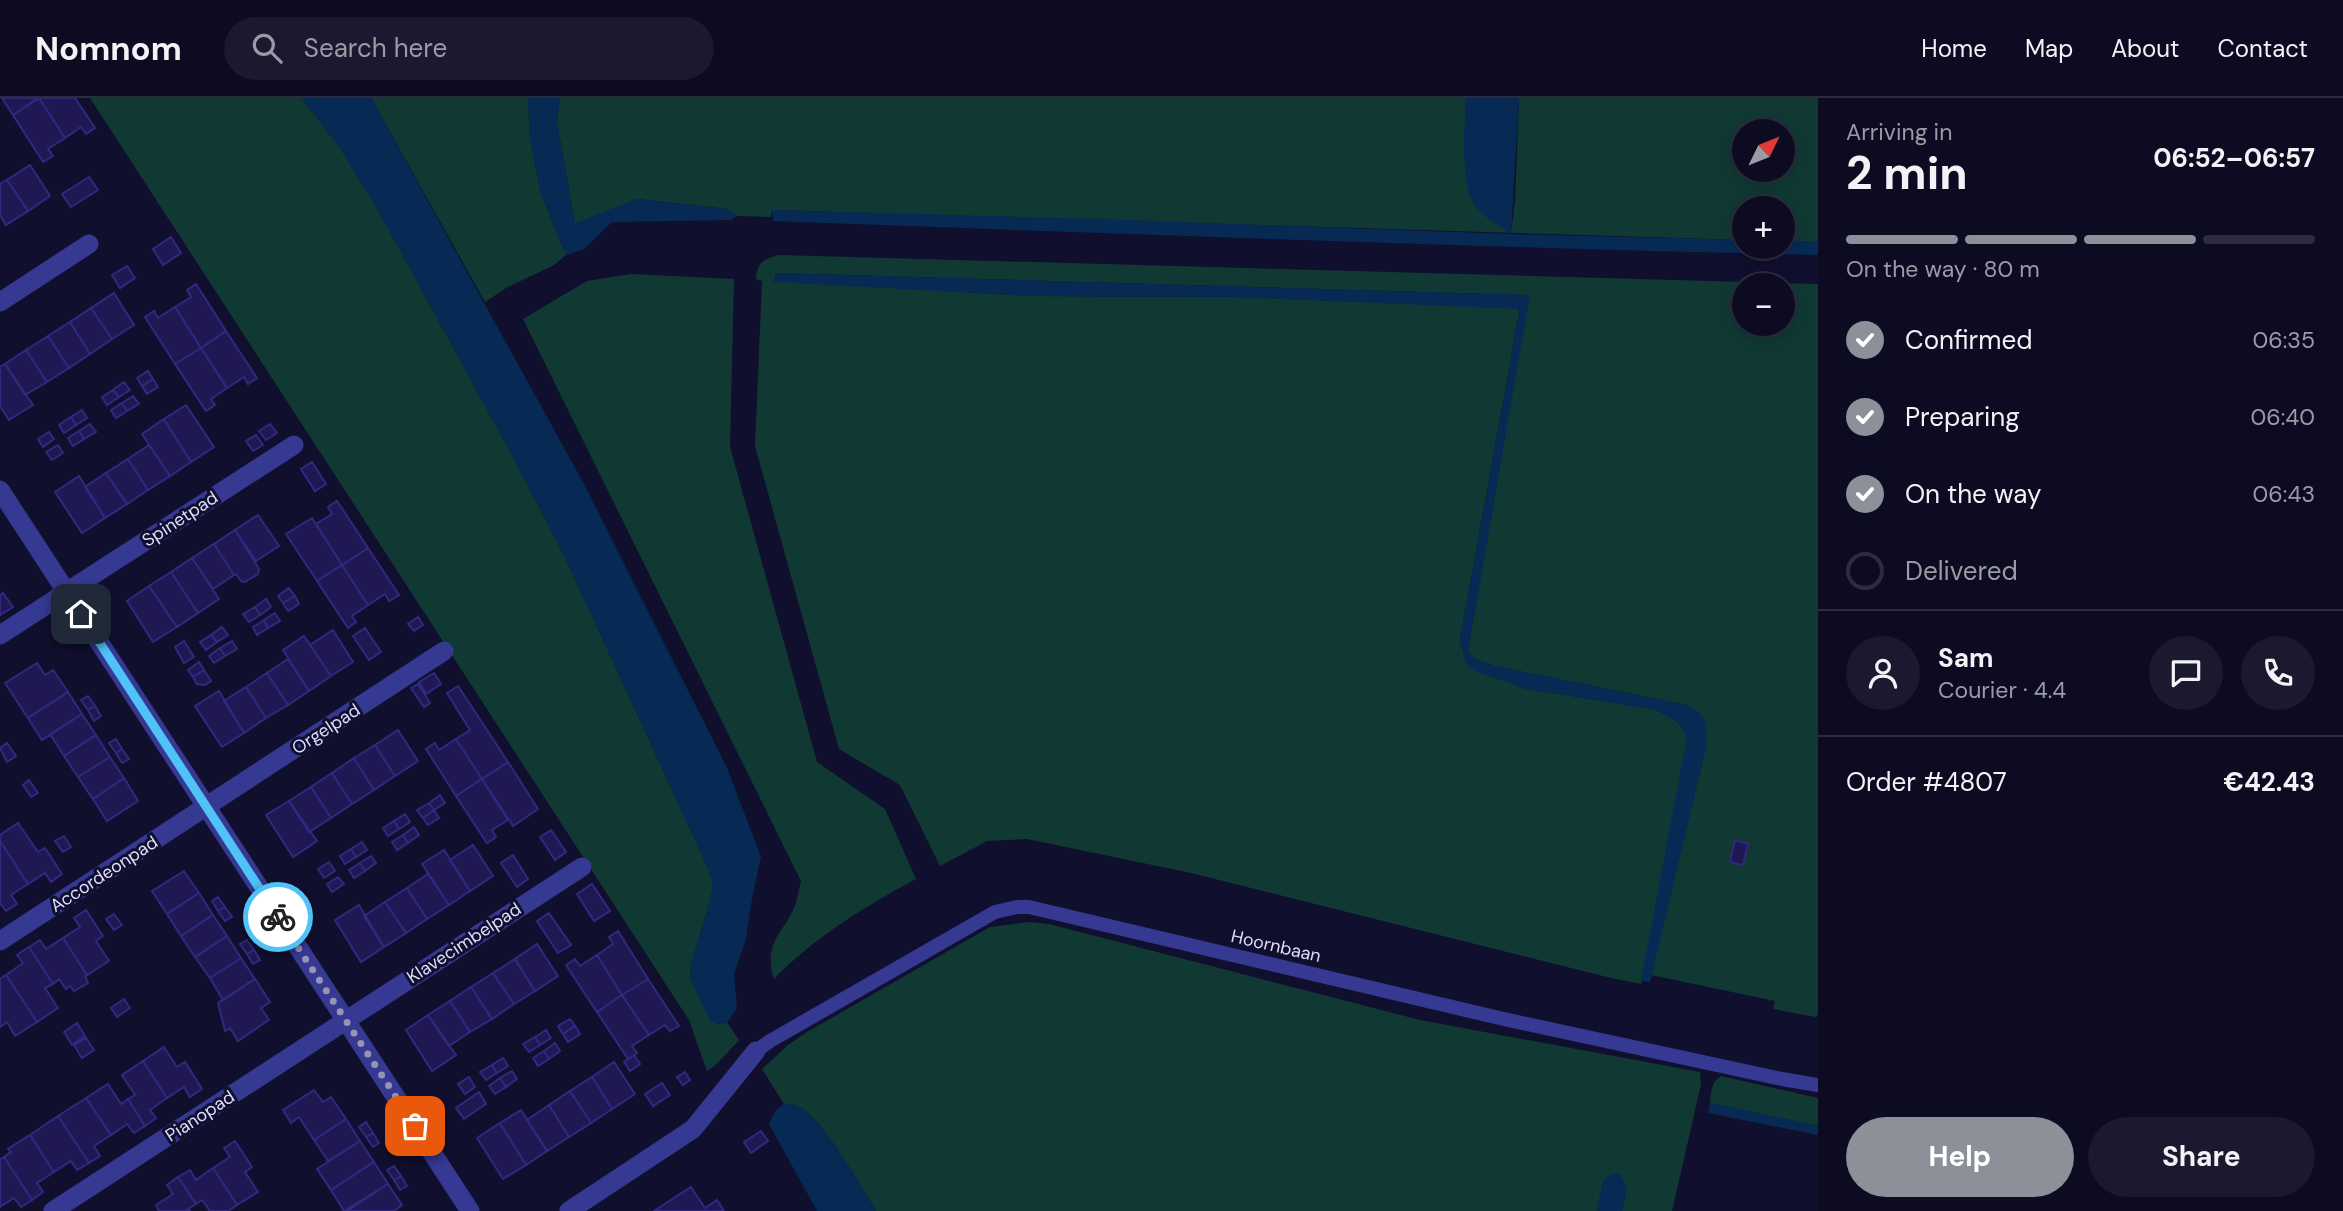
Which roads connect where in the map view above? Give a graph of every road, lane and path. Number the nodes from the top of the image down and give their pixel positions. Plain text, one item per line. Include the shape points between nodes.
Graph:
1 (89, 244) dead end
2 (0, 302) edge
3 (294, 445) dead end
4 (0, 490) edge
5 (67, 592) junction
6 (0, 635) edge
7 (444, 651) dead end
8 (207, 807) junction
9 (582, 867) dead end
10 (0, 941) edge
11 (346, 1020) junction
12 (757, 1051) joint
13 (1818, 1085) edge
14 (53, 1211) edge
15 (470, 1211) edge
16 (569, 1211) edge

1 - 2 street
3 - 5 street, Spinetpad
4 - 5 street
5 - 6 street, Spinetpad
5 - 8 street
7 - 8 street, Orgelpad
8 - 10 street, Accordeonpad
8 - 11 street
9 - 11 street, Klavecimbelpad
11 - 14 street, Pianopad
11 - 15 street
12 - 13 lane, Hoornbaan via 995,912 1029,907 1508,1020
12 - 16 street via 683,1137

